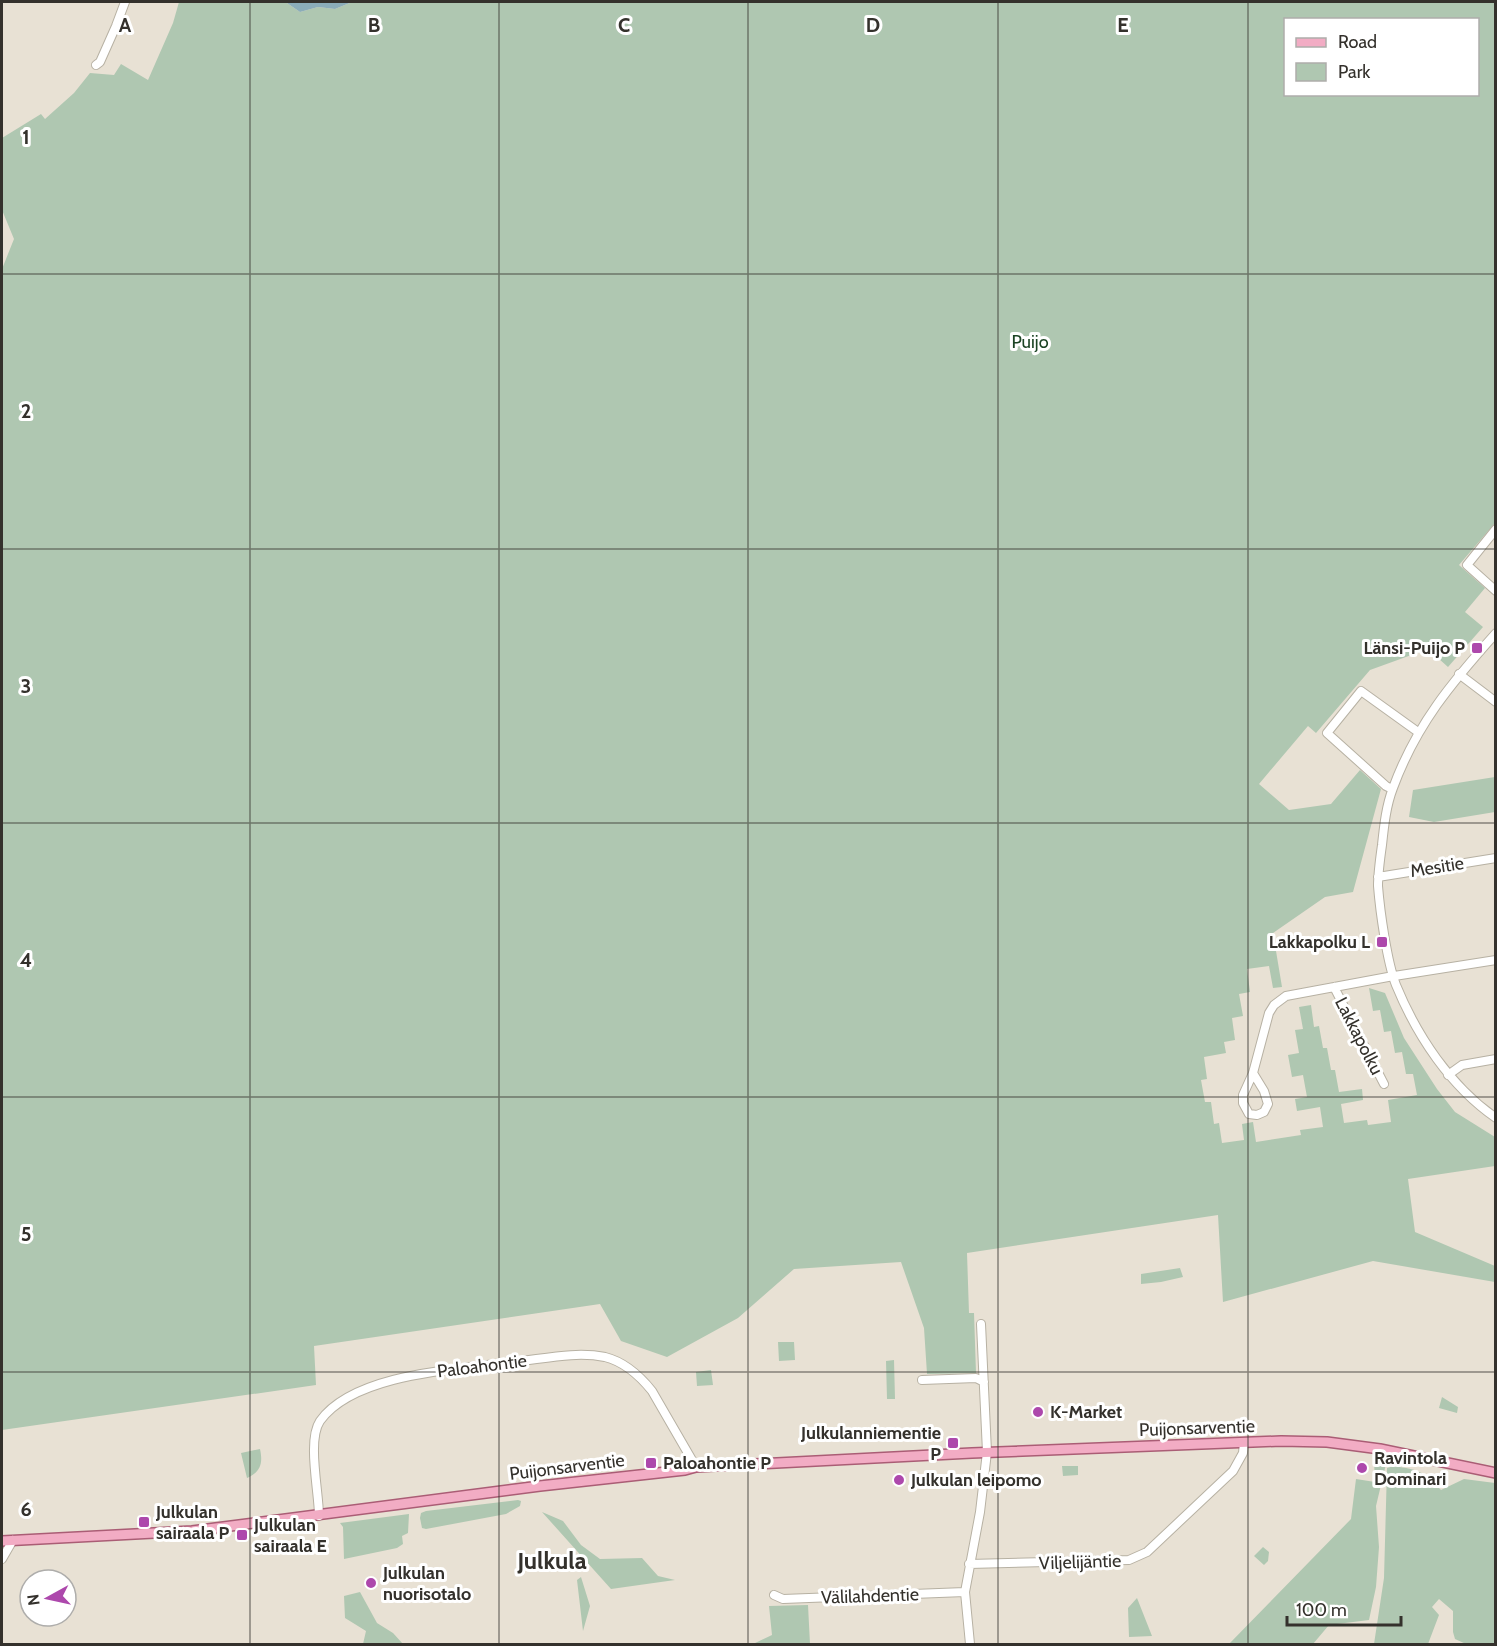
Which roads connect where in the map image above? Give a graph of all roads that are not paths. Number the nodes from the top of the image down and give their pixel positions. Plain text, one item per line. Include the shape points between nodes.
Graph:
1 (124, 2) edge
2 (96, 64) dead end
3 (1496, 529) edge
4 (1496, 591) edge
5 (1496, 633) edge
6 (1460, 674) junction
7 (1496, 702) edge
8 (1418, 732) junction
9 (1392, 789) junction
10 (1496, 858) edge
11 (1378, 877) junction
12 (1496, 960) edge
13 (1394, 977) junction
14 (1334, 987) junction
15 (1496, 1059) edge
16 (1253, 1073) junction
17 (1449, 1075) junction
18 (1384, 1084) dead end
19 (1496, 1118) edge
20 (981, 1324) dead end
21 (922, 1380) dead end
22 (984, 1382) junction
23 (1244, 1442) junction
24 (987, 1452) junction
25 (696, 1467) junction
26 (1496, 1473) edge
27 (319, 1516) junction
28 (12, 1540) junction
29 (2, 1541) edge
30 (2, 1559) edge
31 (969, 1564) junction
32 (965, 1592) junction
33 (774, 1595) dead end
34 (970, 1644) edge

1 - 2 street
3 - 4 street via 1467,565
5 - 6 street
6 - 7 street
6 - 8 street
8 - 9 street
8 - 9 street via 1361,691 1327,733
9 - 11 street
10 - 11 street, Mesitie
11 - 13 street
12 - 13 street, Lakkapolku
13 - 14 street, Lakkapolku
13 - 17 street via 1417,1030
14 - 16 street, Lakkapolku via 1286,996 1274,1005
14 - 18 street, Lakkapolku
15 - 17 street via 1462,1065
16 - 16 street, Lakkapolku via 1245,1087 1243,1103 1249,1114 1257,1115 1266,1110 1268,1099
17 - 19 street via 1475,1104
20 - 22 street
21 - 22 street via 976,1378
22 - 24 street
23 - 24 main road, Puijonsarventie
23 - 26 main road, Puijonsarventie via 1327,1442
23 - 31 street, Viljelijäntie via 1233,1471 1147,1552 1130,1560
24 - 25 main road, Puijonsarventie
24 - 31 street
25 - 27 main road, Puijonsarventie
25 - 27 street, Paloahontie via 652,1391 633,1371 606,1358 572,1356 417,1374 357,1394 319,1422 315,1448
27 - 28 main road, Puijonsarventie via 192,1531
28 - 29 main road, Puijonsarventie
28 - 30 street
31 - 32 street
32 - 33 street, Välilahdentie via 783,1599
32 - 34 street

